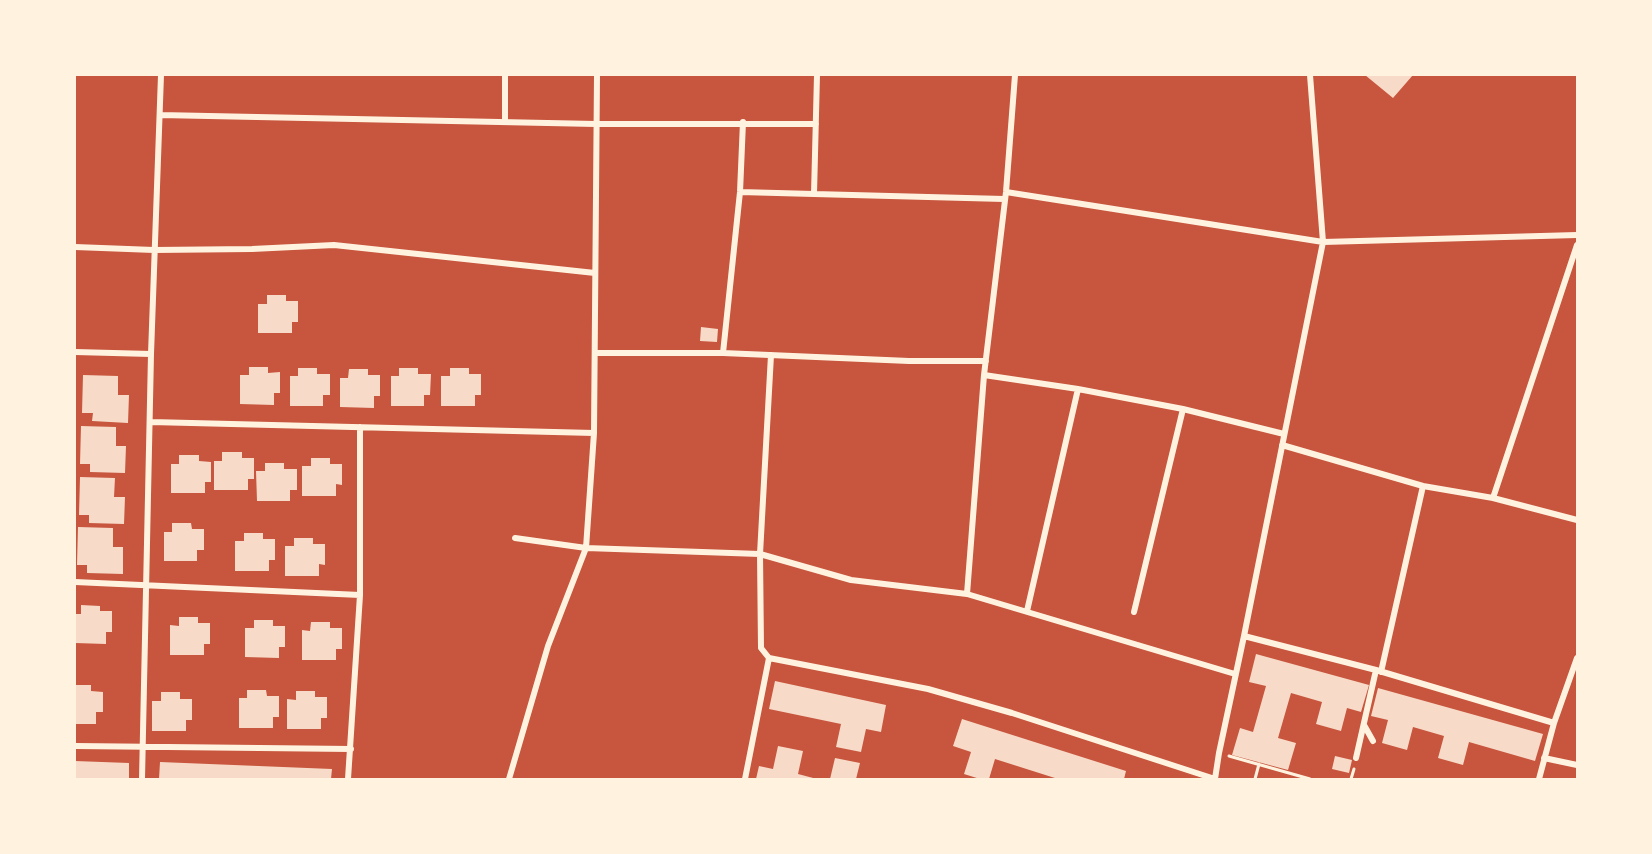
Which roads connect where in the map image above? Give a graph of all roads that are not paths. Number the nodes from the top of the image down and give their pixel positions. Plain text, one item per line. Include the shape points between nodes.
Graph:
1 (161, 75) edge
2 (505, 75) edge
3 (597, 75) edge
4 (817, 75) edge
5 (1015, 75) edge
6 (1310, 75) edge
7 (160, 115) junction
8 (505, 121) junction
9 (743, 122) junction
10 (596, 124) junction
11 (816, 124) junction
12 (740, 192) junction
13 (1006, 192) junction
14 (814, 194) junction
15 (1004, 199) junction
16 (1577, 235) edge
17 (1323, 242) junction
18 (1577, 245) edge
19 (75, 247) edge
20 (154, 249) junction
21 (595, 273) junction
22 (75, 352) edge
23 (596, 353) junction
24 (723, 353) junction
25 (151, 354) junction
26 (771, 356) junction
27 (986, 361) junction
28 (984, 375) junction
29 (1078, 389) junction
30 (1183, 409) junction
31 (151, 422) junction
32 (360, 427) junction
33 (594, 433) junction
34 (1284, 434) junction
35 (1282, 445) junction
36 (1423, 486) junction
37 (1493, 498) junction
38 (1577, 520) edge
39 (515, 538) dead end
40 (586, 548) junction
41 (760, 554) junction
42 (75, 582) edge
43 (145, 586) junction
44 (967, 594) junction
45 (360, 595) junction
46 (1027, 611) junction
47 (1134, 612) dead end
48 (1244, 636) junction
49 (769, 658) junction
50 (1577, 658) edge
51 (1379, 671) junction
52 (1235, 674) junction
53 (1554, 723) junction
54 (1364, 725) junction
55 (1373, 741) dead end
56 (75, 746) edge
57 (142, 746) junction
58 (351, 749) junction
59 (1544, 758) junction
60 (1355, 761) road end
61 (1577, 765) edge
62 (142, 779) edge
63 (348, 779) edge
64 (509, 779) edge
65 (745, 779) edge
66 (1215, 779) edge
67 (1539, 779) edge

1 - 7 street
2 - 8 street
3 - 10 street
4 - 11 street
5 - 13 street
6 - 17 street
7 - 8 street
7 - 20 street
8 - 10 street
9 - 10 street
9 - 11 street
9 - 12 street
10 - 21 street
11 - 14 street
12 - 14 street
12 - 24 street
13 - 15 street
13 - 17 street
14 - 15 street
15 - 27 street
16 - 17 street
17 - 34 street
18 - 37 street
19 - 20 street
20 - 21 street via 334,245
20 - 25 street
21 - 23 street
22 - 25 street
23 - 24 street
23 - 33 street
24 - 26 street
25 - 31 street
26 - 27 street
26 - 41 street
27 - 28 street
28 - 29 street
28 - 44 street
29 - 30 street
29 - 46 street
30 - 34 street
30 - 47 street
31 - 32 street
31 - 43 street
32 - 33 street
32 - 45 street
33 - 40 street
34 - 35 street
35 - 36 street
35 - 48 street
36 - 37 street
36 - 51 street
37 - 38 street
39 - 40 street
40 - 41 street
40 - 64 street via 548,646
41 - 44 street via 851,580
41 - 49 street via 760,648
42 - 43 street
43 - 45 street
43 - 57 street
44 - 46 street
45 - 58 street
46 - 52 street
48 - 51 street
48 - 52 street
49 - 65 street
49 - 66 street via 928,689
50 - 53 street
51 - 53 street
51 - 54 street
52 - 66 street
53 - 59 street
54 - 55 street
54 - 60 street via 1356,744
56 - 57 street
57 - 58 street
57 - 62 street
58 - 63 street
59 - 61 street
59 - 67 street

